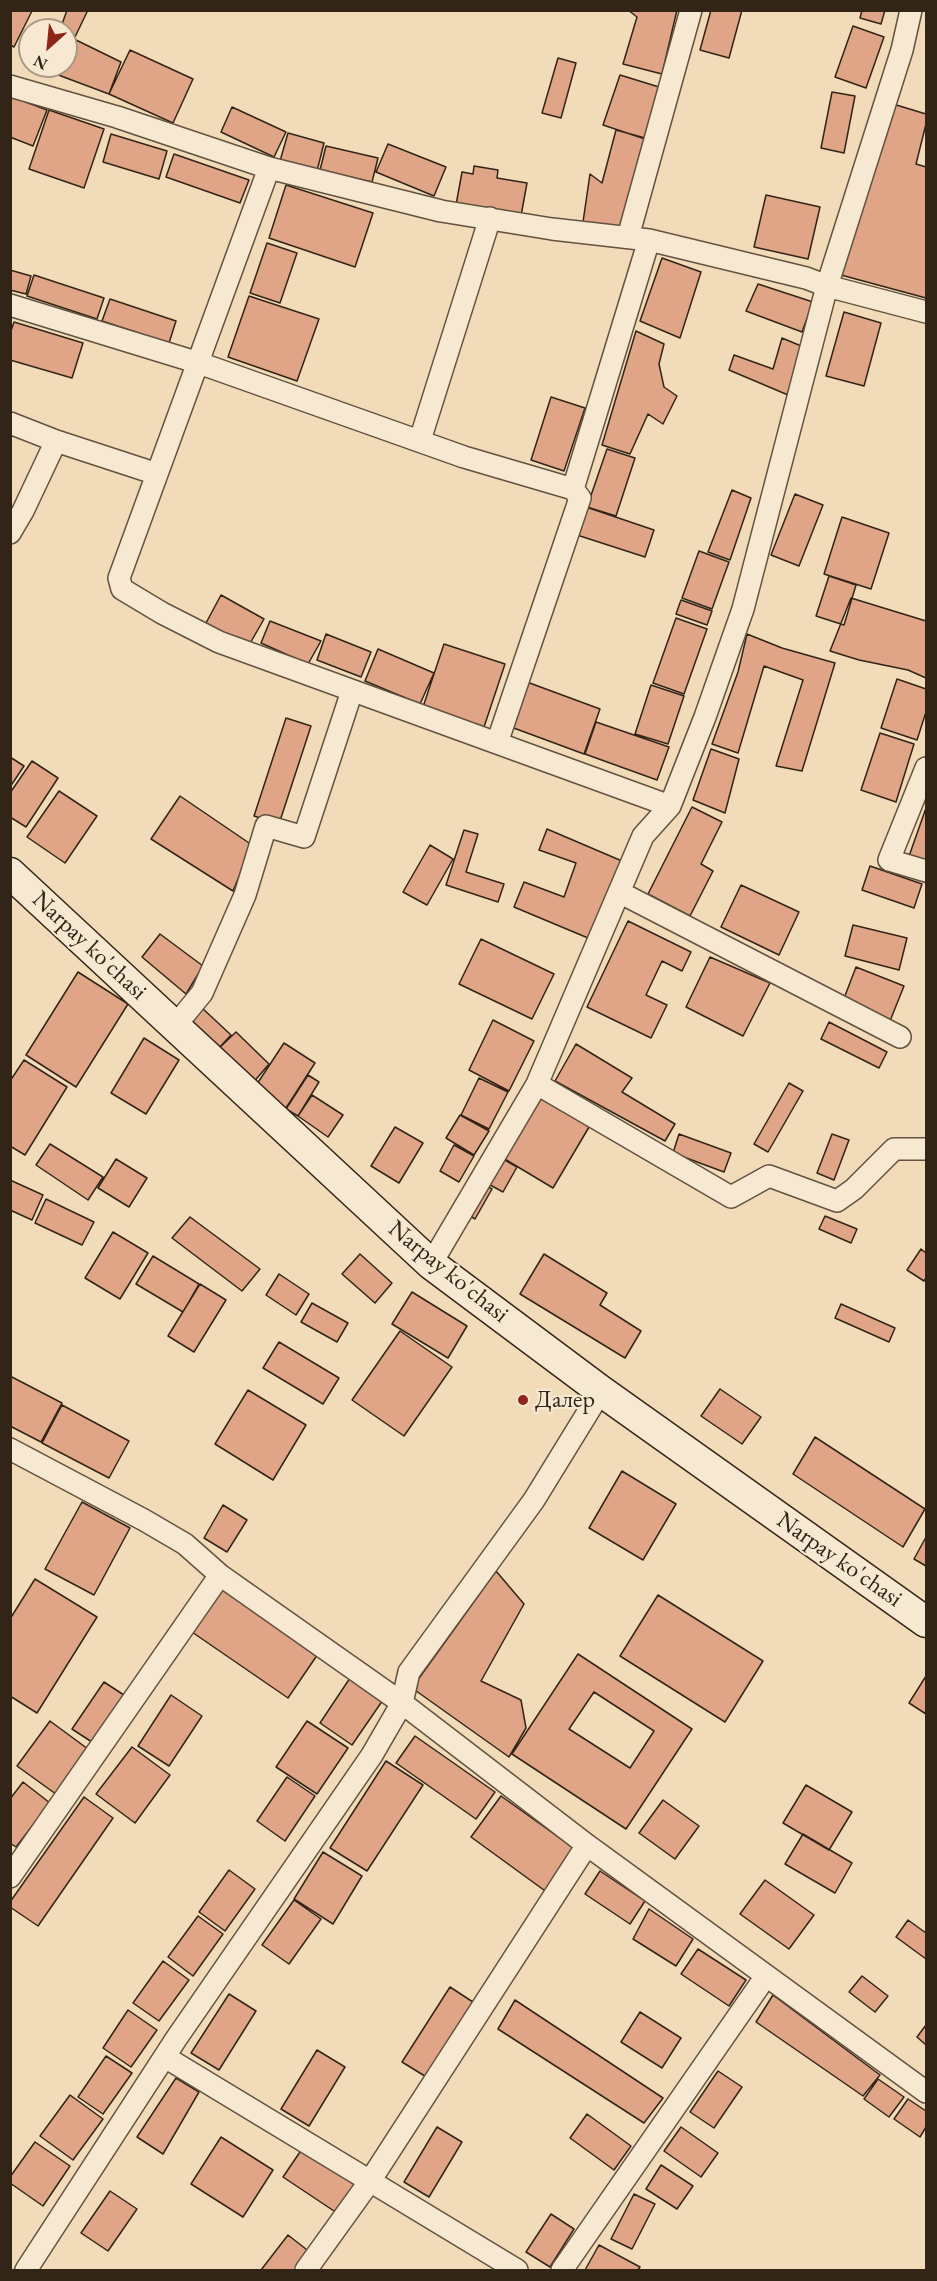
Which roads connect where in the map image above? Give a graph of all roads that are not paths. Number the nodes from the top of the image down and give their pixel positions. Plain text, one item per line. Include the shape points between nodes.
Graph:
1 (691, 10) edge
2 (911, 10) edge
3 (10, 86) edge
4 (269, 168) junction
5 (490, 218) junction
6 (628, 237) junction
7 (649, 240) junction
8 (827, 286) junction
9 (10, 305) edge
10 (927, 312) edge
11 (199, 363) junction
12 (10, 423) edge
13 (420, 440) junction
14 (56, 441) junction
15 (158, 474) junction
16 (573, 489) junction
17 (10, 533) edge
18 (352, 691) junction
19 (497, 743) junction
20 (927, 768) edge
21 (670, 806) junction
22 (927, 871) edge
23 (10, 873) edge
24 (619, 892) junction
25 (175, 1026) junction
26 (900, 1037) dead end
27 (537, 1084) junction
28 (927, 1149) edge
29 (431, 1264) junction
30 (601, 1391) junction
31 (10, 1449) edge
32 (220, 1575) junction
33 (927, 1622) edge
34 (402, 1703) junction
35 (587, 1845) junction
36 (10, 1877) edge
37 (766, 1976) junction
38 (165, 2057) junction
39 (927, 2092) edge
40 (370, 2181) junction
41 (26, 2271) edge
42 (306, 2271) edge
43 (517, 2271) edge
44 (562, 2271) edge

1 - 6 street
2 - 8 street via 902,50
3 - 4 street
4 - 5 street via 441,212
4 - 11 street
5 - 6 street
5 - 13 street
6 - 7 street
7 - 8 street
7 - 16 street
8 - 10 street
8 - 21 street via 743,609
9 - 11 street
11 - 13 street
11 - 15 street
12 - 14 street
13 - 16 street
14 - 15 street
14 - 17 street
15 - 18 street via 119,578 122,589 219,642
16 - 19 street via 580,498
18 - 19 street
18 - 25 street via 304,837 266,826 245,895 202,993
19 - 21 street
20 - 22 street via 889,860
21 - 24 street via 643,836
23 - 25 main road, Narpay ko'chasi
24 - 26 street
24 - 27 street
25 - 29 main road, Narpay ko'chasi
27 - 28 street via 730,1197 769,1176 837,1202 894,1149
27 - 29 street
29 - 30 main road, Narpay ko'chasi
30 - 33 main road, Narpay ko'chasi
30 - 34 street via 534,1500 409,1672
31 - 32 street via 185,1544
32 - 34 street
32 - 36 street
34 - 35 street
34 - 38 street via 372,1755
35 - 37 street
35 - 40 street
37 - 39 street
37 - 44 street
38 - 40 street
38 - 41 street
40 - 42 street
40 - 43 street

